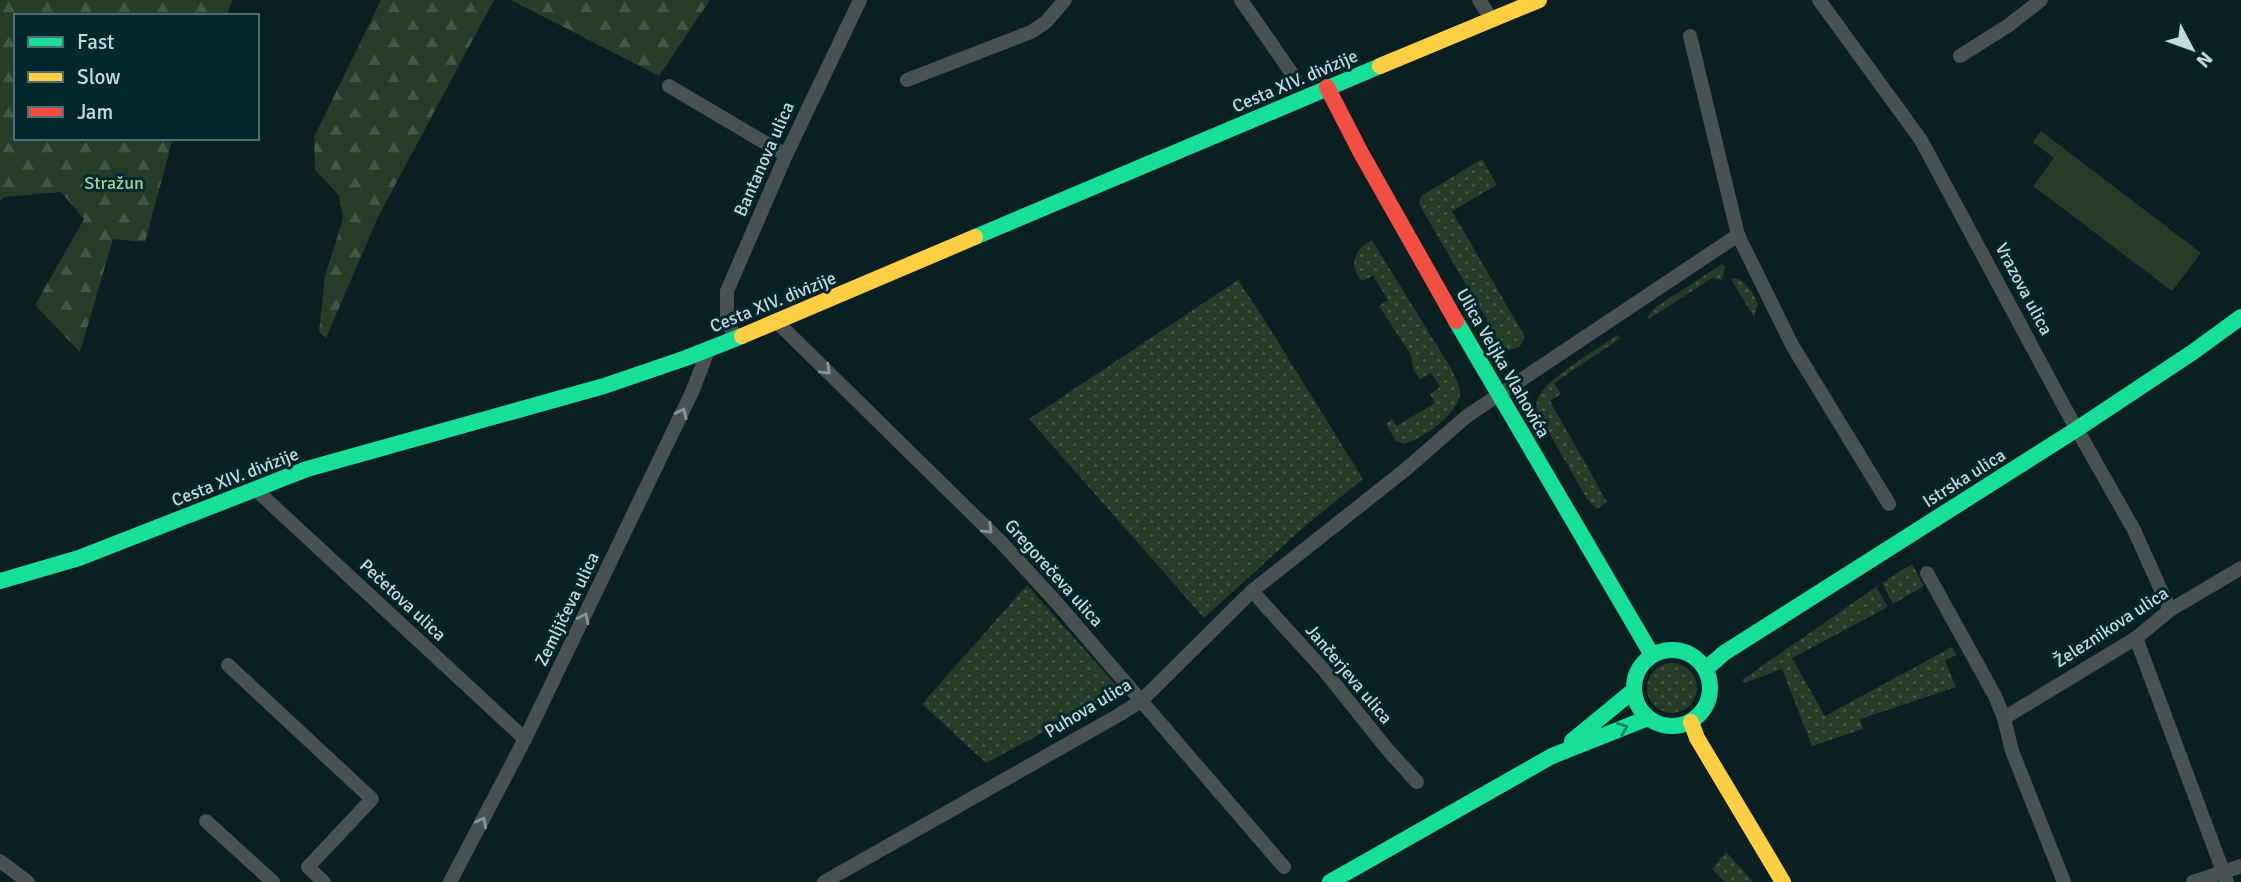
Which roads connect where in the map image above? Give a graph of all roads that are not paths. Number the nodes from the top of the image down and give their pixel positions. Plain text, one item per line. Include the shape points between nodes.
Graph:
1 (860, 0) edge
2 (1065, 0) edge
3 (1241, 0) edge
4 (1479, 0) edge
5 (1539, 0) edge
6 (1819, 0) edge
7 (2041, 0) edge
8 (1492, 20) junction
9 (1690, 36) dead end
10 (1960, 56) dead end
11 (1295, 78) dead end
12 (907, 80) dead end
13 (669, 86) dead end
14 (1327, 88) junction
15 (786, 155) junction
16 (1738, 235) junction
17 (2241, 317) edge
18 (777, 323) junction
19 (735, 339) junction
20 (709, 348) junction
21 (1500, 395) junction
22 (2077, 429) junction
23 (255, 489) junction
24 (1889, 504) dead end
25 (2241, 568) edge
26 (1927, 573) dead end
27 (0, 581) edge
28 (1252, 591) junction
29 (2170, 611) junction
30 (2136, 638) junction
31 (1652, 655) junction
32 (228, 665) dead end
33 (1706, 669) junction
34 (1634, 690) junction
35 (1141, 701) junction
36 (1648, 718) junction
37 (2004, 718) junction
38 (1691, 722) junction
39 (526, 739) junction
40 (1552, 756) junction
41 (1417, 782) dead end
42 (206, 821) dead end
43 (0, 861) edge
44 (2241, 866) edge
45 (1284, 867) dead end
46 (2225, 877) edge
47 (28, 882) edge
48 (273, 882) edge
49 (324, 882) edge
50 (450, 882) edge
51 (824, 882) edge
52 (1330, 882) edge
53 (1783, 882) edge
54 (2064, 882) edge
55 (2193, 882) edge

1 - 15 street, Bantanova ulica
2 - 12 street via 1031,32
3 - 11 street
4 - 8 street
5 - 8 street, Cesta XIV. divizije
6 - 22 street, Vrazova ulica via 1921,140
7 - 10 street
8 - 14 street, Cesta XIV. divizije
9 - 16 street
13 - 15 street
14 - 18 street, Cesta XIV. divizije
14 - 21 street, Ulica Veljka Vlahovića
15 - 19 street, Bantanova ulica via 727,291 727,318
16 - 21 street
16 - 24 street via 1792,345
17 - 22 street, Istrska ulica
18 - 19 street, Cesta XIV. divizije
18 -> 35 street, Gregorečeva ulica via 1001,542
19 - 20 street, Cesta XIV. divizije
20 - 23 street, Cesta XIV. divizije via 604,386 380,447
39 -> 20 street, Zemljičeva ulica via 694,390
21 - 28 street, Puhova ulica via 1467,416
21 - 31 street, Ulica Veljka Vlahovića
22 - 29 street, Vrazova ulica via 2134,530
22 - 33 street, Istrska ulica via 1724,653
23 - 27 street, Cesta XIV. divizije via 79,558
23 - 39 street, Pečetova ulica
25 - 29 street, Železnikova ulica
26 - 37 street
28 - 35 street, Puhova ulica
28 - 41 street, Jančerjeva ulica
29 - 30 street, Železnikova ulica
30 - 37 street, Železnikova ulica
30 - 46 street
31 - 33 street via 1664,650 1688,653
31 - 34 street via 1638,670
32 - 49 street via 372,799 308,867
33 - 38 street via 1711,692 1700,715
34 - 36 street via 1640,710
34 - 40 street
35 - 45 street, Gregorečeva ulica
35 - 51 street, Puhova ulica
36 - 38 street via 1669,727
40 -> 36 street
37 - 54 street via 2012,751
38 - 53 street
50 -> 39 street, Zemljičeva ulica
40 - 52 street
42 - 48 street
43 - 47 street
44 - 46 street
46 - 55 street

